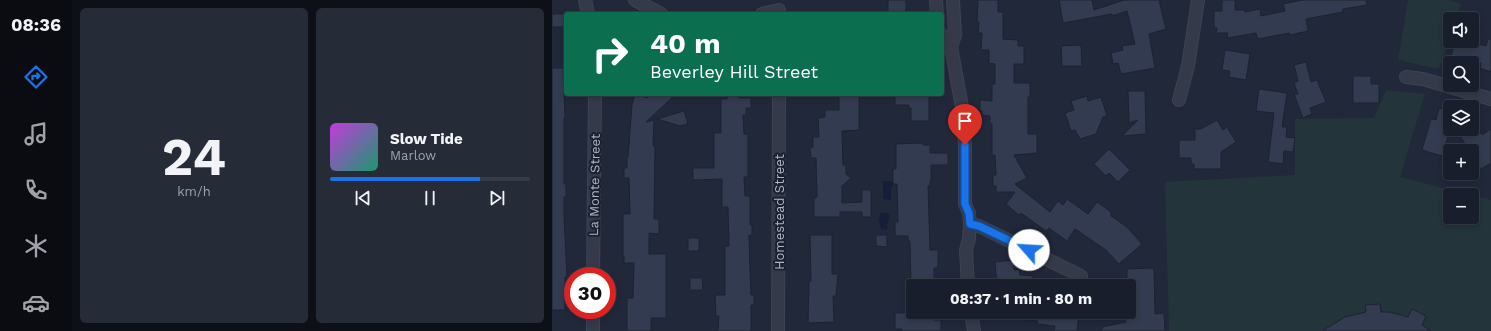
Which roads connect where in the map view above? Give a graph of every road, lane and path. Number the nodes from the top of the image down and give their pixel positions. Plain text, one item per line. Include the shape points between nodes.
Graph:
1 (585, 0) edge
2 (635, 0) edge
3 (936, 0) edge
4 (953, 0) edge
5 (1198, 0) edge
6 (779, 8) edge
7 (588, 12) edge
8 (657, 12) edge
9 (768, 12) edge
10 (937, 12) edge
11 (944, 38) edge
12 (951, 47) junction
13 (1406, 77) dead end
14 (595, 96) edge
15 (779, 96) edge
16 (1491, 99) edge
17 (1179, 100) dead end
18 (970, 224) junction
19 (593, 267) edge
20 (1081, 276) dead end
21 (968, 279) edge
22 (593, 319) edge
23 (972, 319) edge
24 (593, 331) edge
25 (778, 331) edge
26 (974, 331) edge

1 - 7 street
2 - 8 street
3 - 10 street
4 - 12 street via 955,34
5 - 17 street via 1188,66
6 - 9 street
11 - 12 street
12 - 18 street via 962,107 965,204
13 - 16 street via 1423,79
14 - 19 street, La Monte Street
15 - 25 street, Homestead Street
18 - 20 street via 979,226
18 - 21 street via 966,250
22 - 24 street
23 - 26 street

